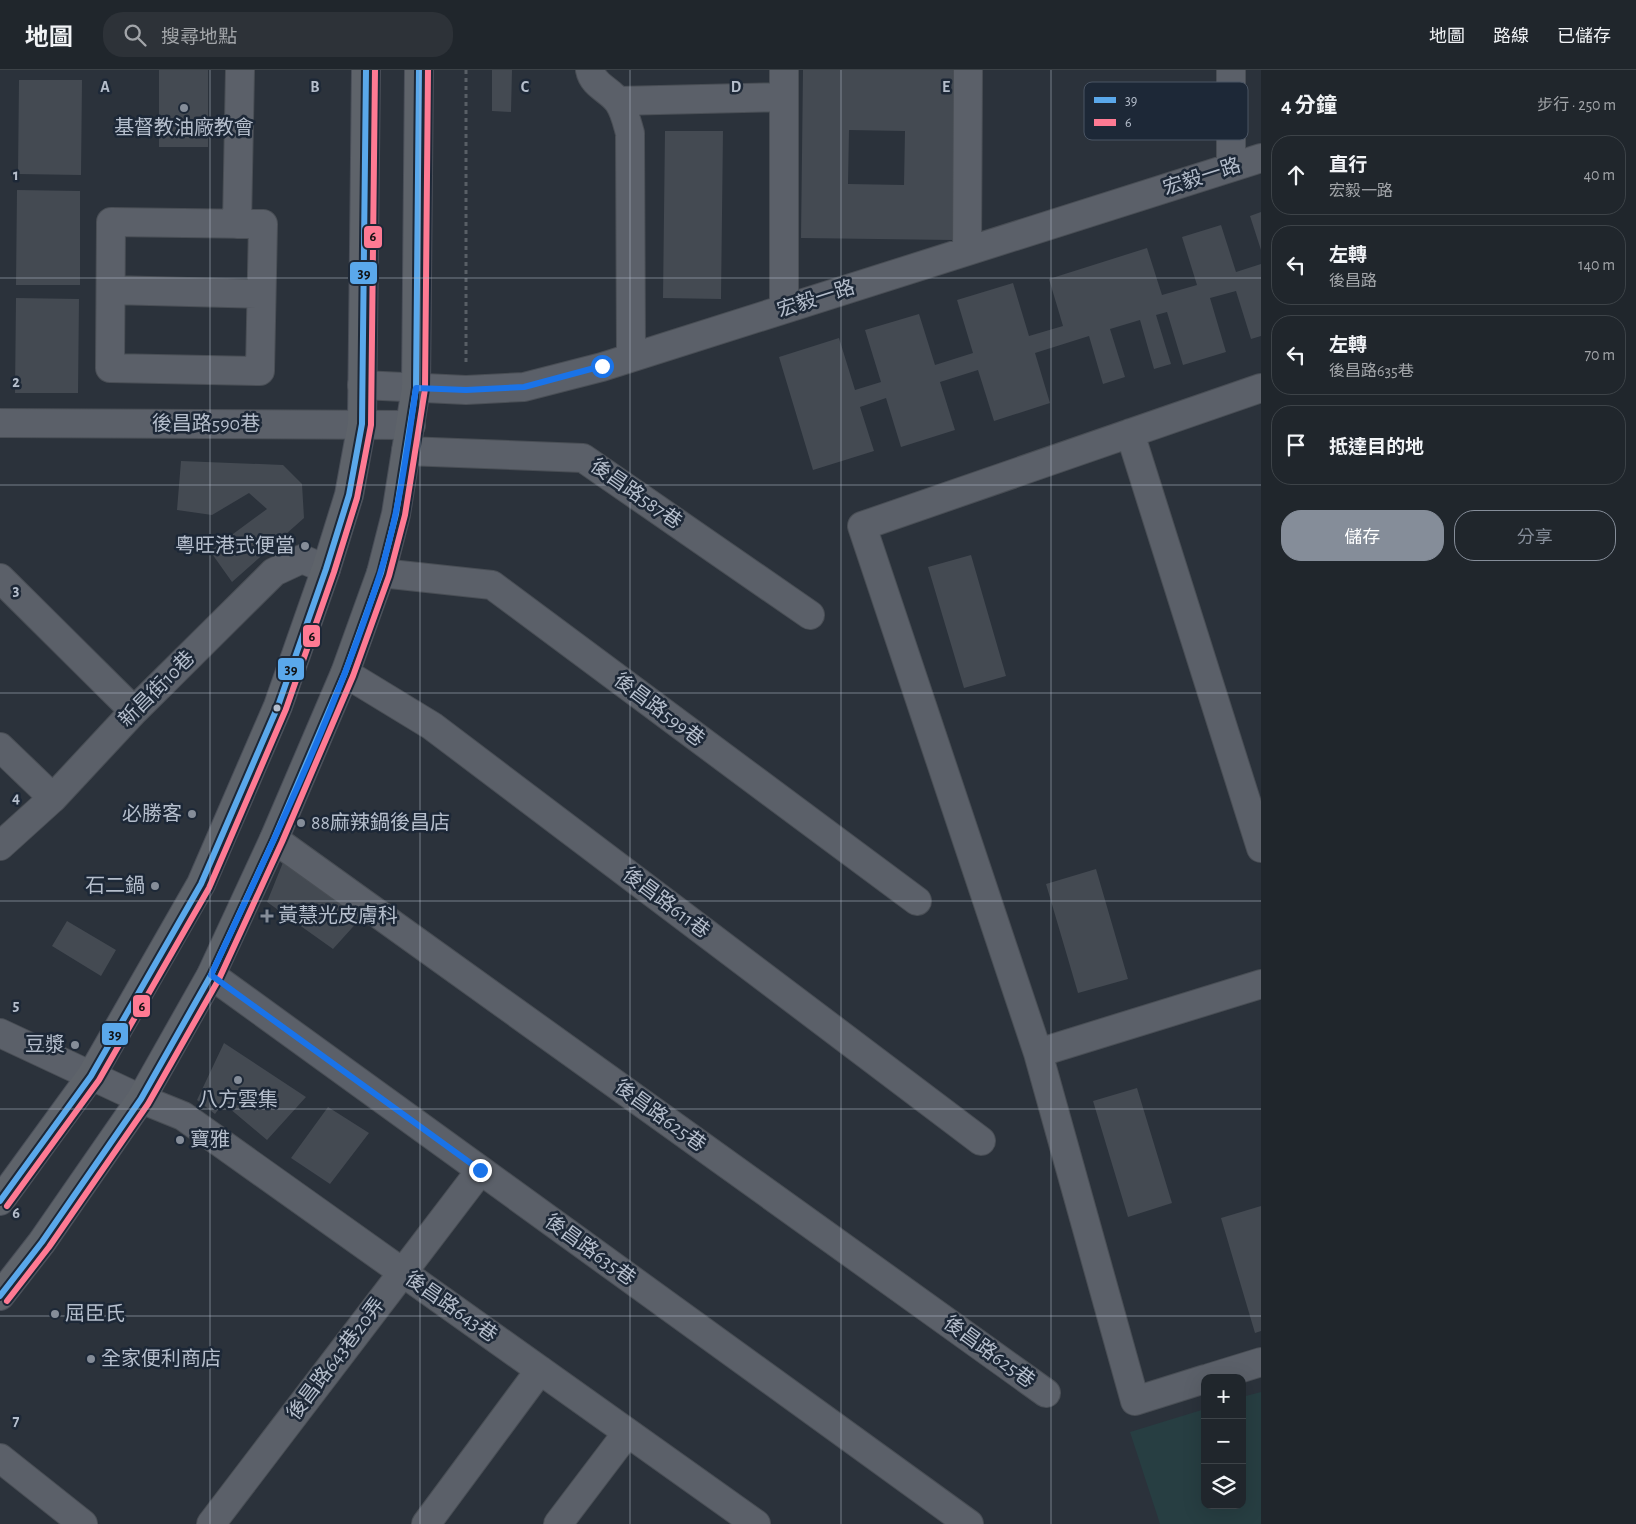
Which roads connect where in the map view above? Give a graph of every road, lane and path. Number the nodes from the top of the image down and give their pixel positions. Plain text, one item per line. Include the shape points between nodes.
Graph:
1 (240, 70) edge
2 (366, 70) edge
3 (419, 70) edge
4 (466, 70) edge
5 (590, 70) edge
6 (784, 70) edge
7 (968, 70) edge
8 (784, 97) junction
9 (618, 101) junction
10 (1231, 140) edge
11 (1261, 158) edge
12 (1231, 167) junction
13 (237, 224) junction
14 (967, 251) junction
15 (111, 290) junction
16 (261, 294) junction
17 (784, 309) junction
18 (631, 358) junction
19 (362, 385) junction
20 (416, 388) junction
21 (1261, 388) edge
22 (466, 390) junction
23 (0, 423) edge
24 (362, 424) junction
25 (1130, 433) junction
26 (409, 438) junction
27 (326, 569) junction
28 (381, 573) junction
29 (0, 578) edge
30 (810, 615) dead end
31 (346, 673) junction
32 (134, 711) junction
33 (0, 747) edge
34 (53, 798) junction
35 (274, 839) junction
36 (0, 846) edge
37 (1261, 848) edge
38 (916, 901) dead end
39 (211, 975) junction
40 (1261, 984) edge
41 (0, 1033) edge
42 (1038, 1053) junction
43 (91, 1076) junction
44 (141, 1099) junction
45 (981, 1141) dead end
46 (480, 1170) junction
47 (0, 1201) edge
48 (402, 1272) junction
49 (0, 1296) edge
50 (1261, 1362) edge
51 (540, 1370) junction
52 (1222, 1374) edge
53 (1201, 1380) edge
54 (1046, 1393) dead end
55 (627, 1433) junction
56 (0, 1458) edge
57 (71, 1521) edge
58 (211, 1524) edge
59 (426, 1524) edge
60 (558, 1524) edge
61 (754, 1524) edge
62 (969, 1524) edge

1 - 13 street
2 - 19 main road
3 - 20 main road
4 - 22 path
5 - 9 street via 597,83
6 - 8 street
7 - 14 street
8 - 9 street
8 - 17 street
9 - 18 street via 630,133
10 - 12 street
11 - 12 street, 宏毅一路
12 - 14 street, 宏毅一路
13 - 15 street via 110,222
13 - 16 street via 263,224
14 - 17 street, 宏毅一路
15 - 16 street
15 - 16 street via 110,368 260,371
17 - 18 street, 宏毅一路
18 - 22 street, 宏毅一路 via 524,387
19 - 20 street, 宏毅一路
19 - 24 main road
20 - 22 street, 宏毅一路
20 - 26 main road
21 - 25 street
23 - 24 street, 後昌路590巷
24 - 26 street, 後昌路590巷
24 - 27 main road via 349,495
25 - 37 street
25 - 42 street via 862,526
26 - 28 main road via 396,514
26 - 30 street, 後昌路587巷 via 583,458
27 - 32 street, 新昌街10巷 via 302,559 274,572
27 - 43 main road via 278,706 201,884
28 - 31 main road
28 - 38 street, 後昌路599巷 via 492,585
29 - 32 street
31 - 35 main road
31 - 45 street, 後昌路611巷 via 432,726
32 - 34 street, 新昌街10巷
33 - 34 street
34 - 36 street, 新昌街10巷
35 - 39 main road
35 - 54 street, 後昌路625巷
39 - 44 main road
39 - 46 street, 後昌路635巷
40 - 42 street
41 - 43 street, 後昌路643巷
42 - 53 street via 1135,1401
43 - 44 street, 後昌路643巷
43 - 47 main road
44 - 48 street, 後昌路643巷 via 183,1116
44 - 49 main road via 42,1242
46 - 48 street, 後昌路643巷20弄
46 - 62 street, 後昌路635巷
48 - 51 street, 後昌路643巷
48 - 58 street, 後昌路643巷20弄
50 - 52 street
51 - 55 street, 後昌路643巷
51 - 59 street
55 - 60 street
55 - 61 street, 後昌路643巷
56 - 57 street

